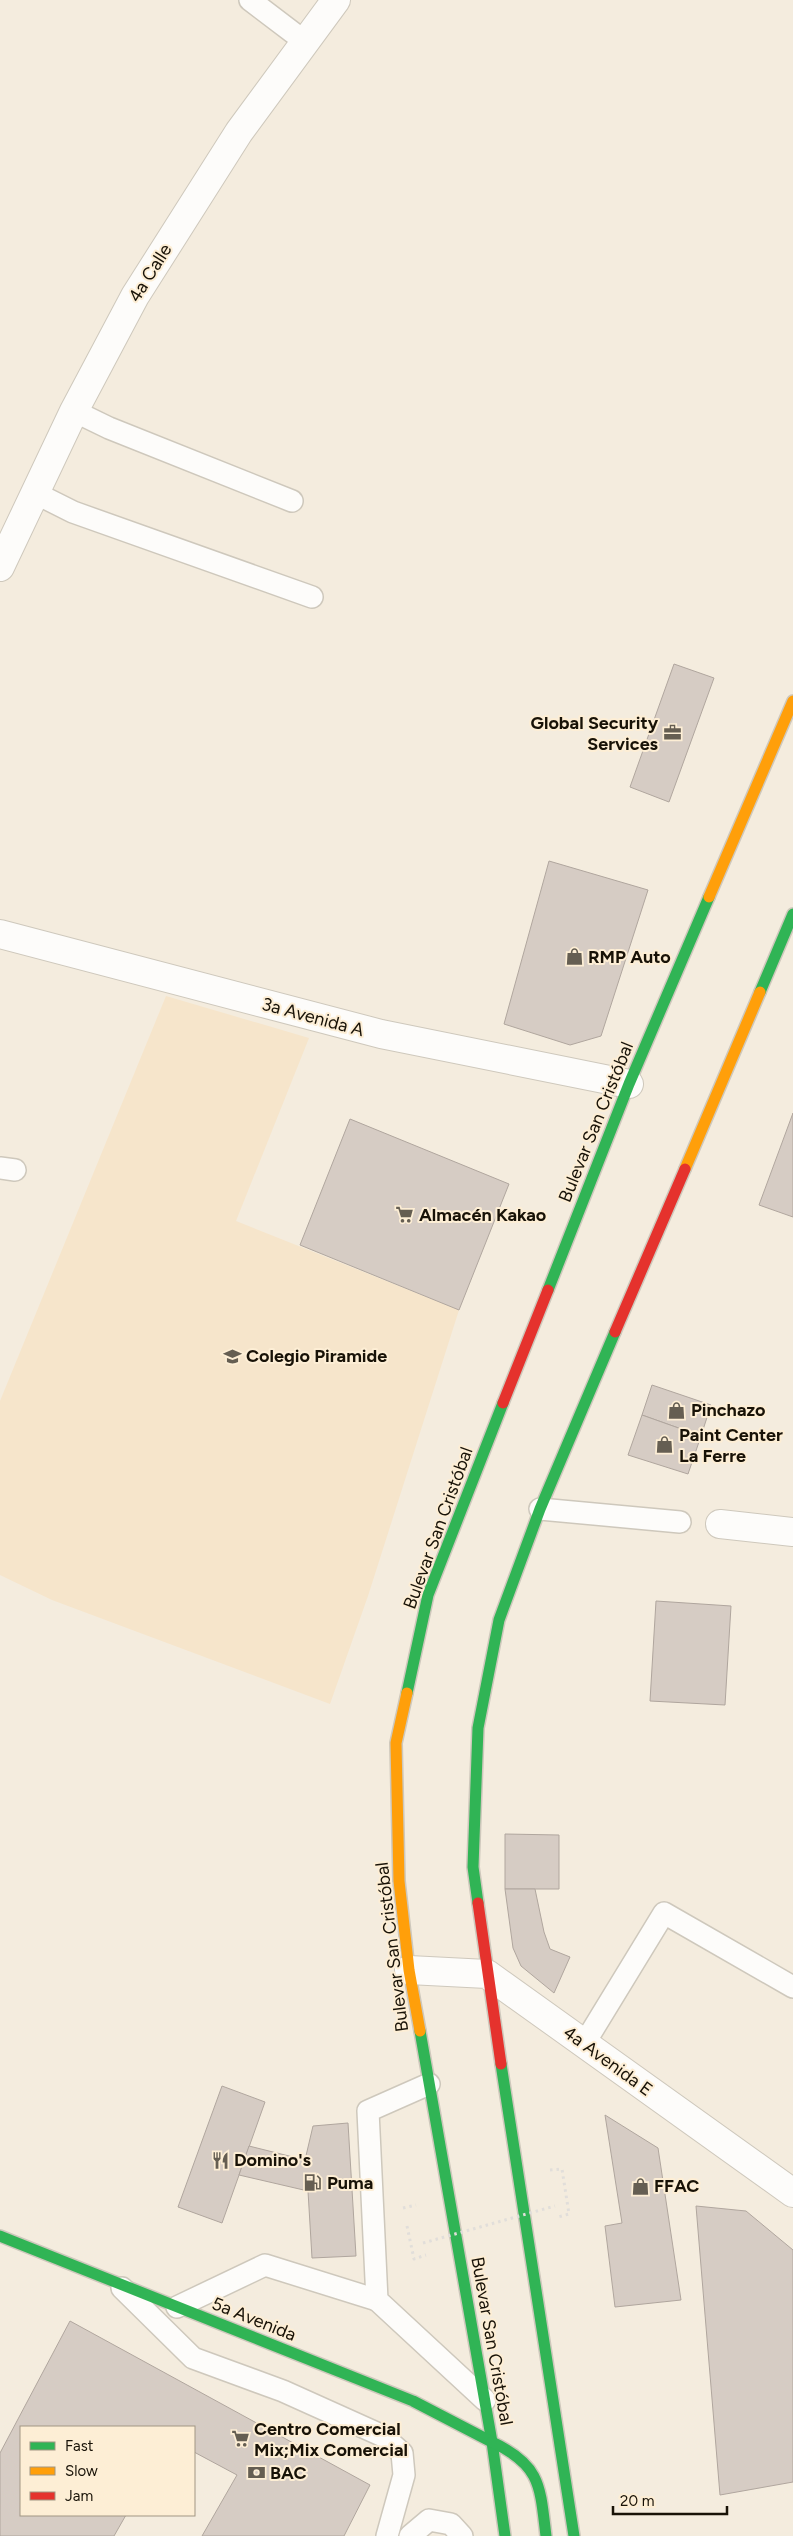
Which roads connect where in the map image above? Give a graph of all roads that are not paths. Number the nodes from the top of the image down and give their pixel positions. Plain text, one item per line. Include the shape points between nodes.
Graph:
1 (250, 0) edge
2 (336, 0) edge
3 (304, 41) junction
4 (74, 411) junction
5 (35, 493) junction
6 (292, 501) dead end
7 (0, 567) edge
8 (312, 597) dead end
9 (793, 701) edge
10 (793, 914) edge
11 (0, 934) edge
12 (629, 1084) junction
13 (540, 1509) junction
14 (680, 1522) dead end
15 (720, 1524) dead end
16 (793, 1532) edge
17 (409, 1970) junction
18 (487, 1974) junction
19 (793, 1987) edge
20 (584, 2044) junction
21 (429, 2084) junction
22 (793, 2193) edge
23 (0, 2236) edge
24 (116, 2282) junction
25 (378, 2300) junction
26 (177, 2307) junction
27 (485, 2400) junction
28 (492, 2442) junction
29 (387, 2536) edge
30 (410, 2536) edge
31 (462, 2536) edge
32 (505, 2536) edge
33 (546, 2536) edge
34 (574, 2536) edge

1 - 3 lane
2 - 3 street, 4a Calle
3 - 4 street, 4a Calle via 239,132 135,296
4 - 5 street, 4a Calle
4 - 6 lane
5 - 7 street, 4a Calle
5 - 8 lane via 74,512
9 - 12 main road, Bulevar San Cristóbal
10 - 13 main road
11 - 12 street, 3a Avenida A via 381,1034
12 - 17 main road, Bulevar San Cristóbal via 428,1595 396,1743 399,1881
13 - 14 lane
13 - 18 main road via 499,1620 478,1728 473,1866
15 - 16 street
17 - 18 street
17 - 21 main road, Bulevar San Cristóbal
18 - 20 street, 4a Avenida E
18 - 34 main road
19 - 20 lane via 664,1913
20 - 22 street, 4a Avenida E
21 - 25 lane via 368,2111
21 - 27 main road, Bulevar San Cristóbal
23 - 24 main road, 5a Avenida
24 - 26 main road, 5a Avenida
24 - 29 lane via 193,2358 283,2391 383,2436 402,2453 404,2476
25 - 26 lane via 265,2265
25 - 27 lane
26 - 28 main road, 5a Avenida via 412,2400
27 - 28 main road, Bulevar San Cristóbal
28 - 32 main road, Bulevar San Cristóbal
28 - 33 main road, 5a Avenida via 516,2454 532,2470 541,2495
30 - 31 lane via 429,2520 451,2524

